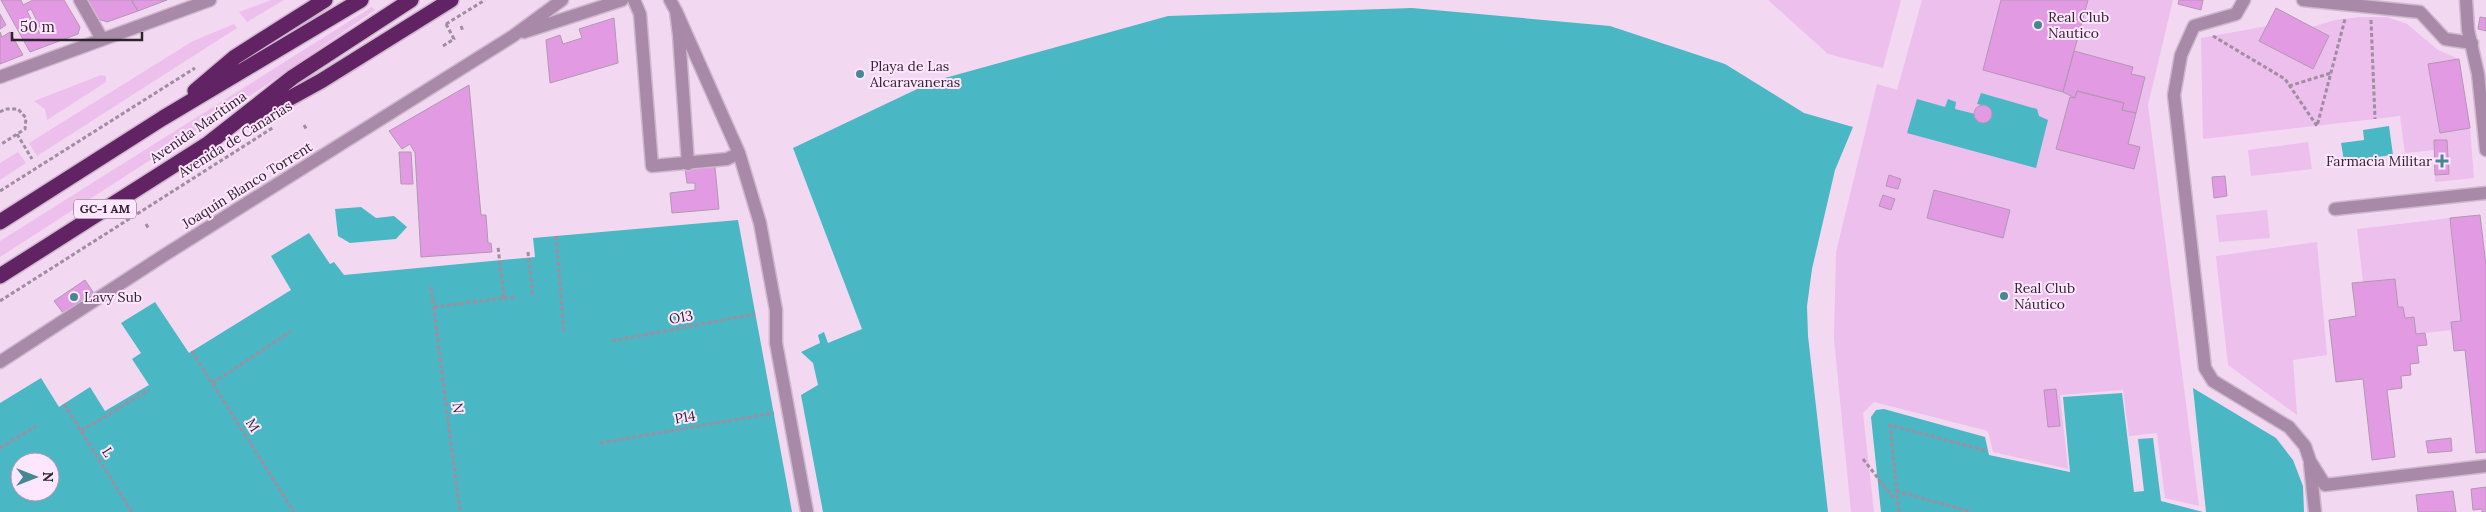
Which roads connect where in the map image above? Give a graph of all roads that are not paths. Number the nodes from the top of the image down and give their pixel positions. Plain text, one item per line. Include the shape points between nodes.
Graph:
1 (80, 0) edge
2 (324, 0) edge
3 (361, 0) edge
4 (411, 0) edge
5 (451, 0) edge
6 (562, 0) edge
7 (622, 0) edge
8 (634, 0) edge
9 (2244, 0) edge
10 (2303, 0) edge
11 (2466, 0) edge
12 (205, 1) edge
13 (673, 5) edge
14 (513, 36) junction
15 (102, 39) junction
16 (2472, 43) junction
17 (0, 77) edge
18 (164, 118) junction
19 (209, 143) junction
20 (2486, 150) edge
21 (739, 153) junction
22 (688, 164) junction
23 (2486, 194) edge
24 (2335, 209) dead end
25 (0, 222) edge
26 (0, 276) edge
27 (0, 362) edge
28 (2310, 461) junction
29 (2486, 466) edge
30 (807, 512) edge
31 (2315, 512) edge

1 - 15 street
2 - 18 highway via 235,57
3 - 18 highway, Avenida Marítima
4 - 19 highway, Avenida Marítima / GC-1 AM via 293,77
5 - 19 highway via 320,81
6 - 14 street, Joaquín Blanco Torrent
7 - 14 street, Joaquín Blanco Torrent
8 - 22 street via 640,14 652,166
9 - 28 street via 2236,14 2194,26 2181,55 2174,95 2205,368 2213,381 2289,427 2305,446
10 - 16 street via 2420,12 2444,39
11 - 16 street
12 - 15 street
13 - 21 street
13 - 22 street
14 - 27 street, Joaquín Blanco Torrent
15 - 17 street
16 - 20 street
18 - 25 highway, Avenida Marítima
19 - 26 highway, Avenida Marítima / GC-1 AM
21 - 22 street via 727,159
21 - 30 street via 760,223 776,310 776,343
23 - 24 street
28 - 29 street via 2325,486
28 - 31 street

